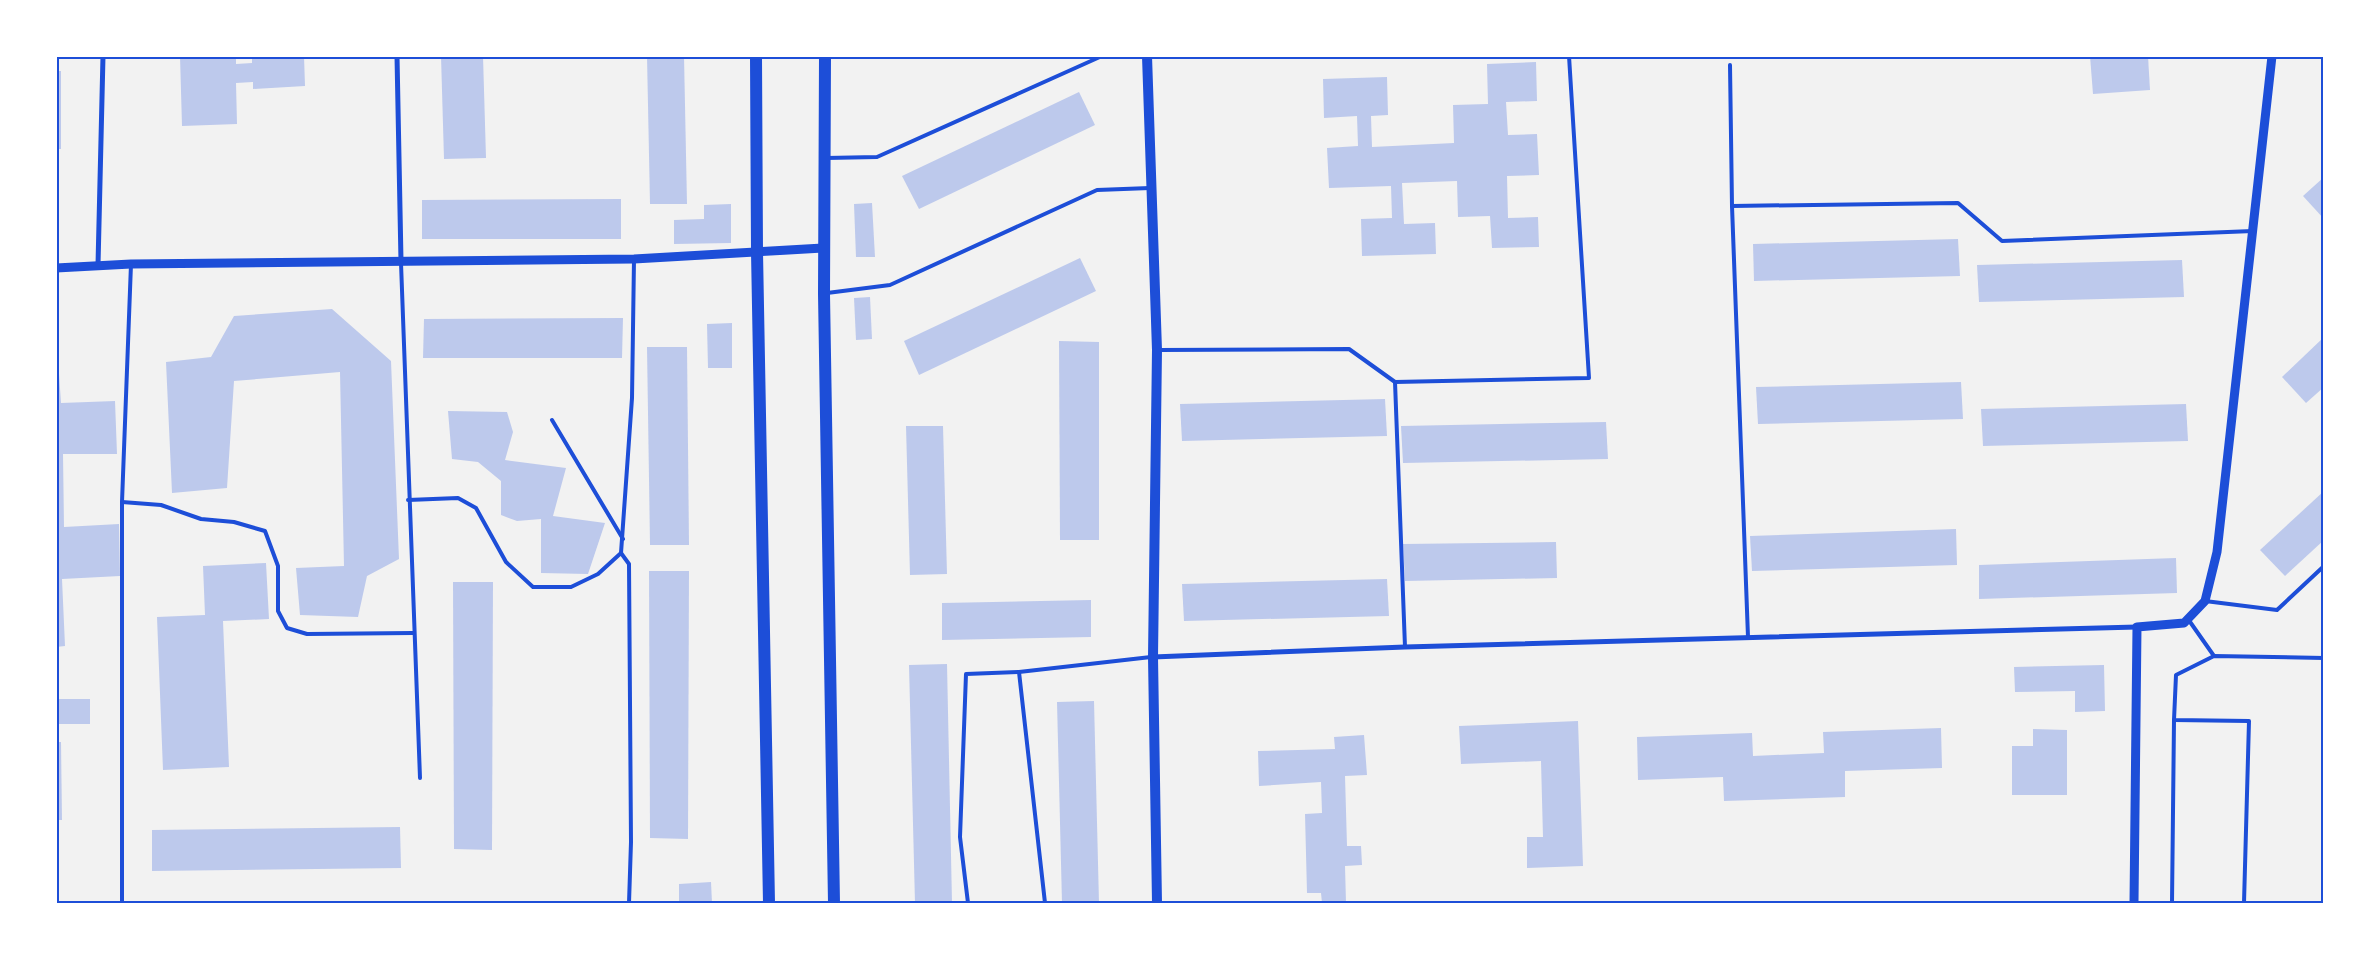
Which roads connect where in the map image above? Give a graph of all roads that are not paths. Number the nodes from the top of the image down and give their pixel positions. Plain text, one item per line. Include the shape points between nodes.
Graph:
1 (103, 56) edge
2 (398, 56) edge
3 (756, 56) edge
4 (825, 56) edge
5 (1102, 56) edge
6 (1147, 56) edge
7 (1569, 56) edge
8 (2272, 56) edge
9 (1730, 65) dead end
10 (825, 158) junction
11 (1150, 188) junction
12 (1732, 206) junction
13 (2252, 231) junction
14 (823, 248) junction
15 (757, 252) junction
16 (634, 259) junction
17 (400, 261) junction
18 (131, 264) junction
19 (98, 265) junction
20 (56, 268) edge
21 (824, 294) junction
22 (1157, 350) junction
23 (1395, 382) junction
24 (552, 420) dead end
25 (408, 500) junction
26 (122, 502) junction
27 (623, 539) junction
28 (621, 553) junction
29 (2324, 566) edge
30 (2205, 601) junction
31 (2188, 619) junction
32 (2137, 627) junction
33 (413, 634) junction
34 (1748, 637) junction
35 (1405, 647) junction
36 (2214, 656) junction
37 (1153, 657) junction
38 (2324, 658) edge
39 (1019, 672) junction
40 (2174, 720) junction
41 (420, 778) dead end
42 (122, 903) edge
43 (629, 903) edge
44 (769, 903) edge
45 (834, 903) edge
46 (968, 903) edge
47 (1045, 903) edge
48 (1157, 903) edge
49 (2134, 903) edge
50 (2172, 903) edge
51 (2244, 903) edge

1 - 19 street
2 - 17 street
3 - 15 highway
4 - 10 highway
5 - 10 lane via 877,157
6 - 11 main road
7 - 23 lane via 1589,378
8 - 13 street
9 - 12 lane
10 - 14 highway
11 - 21 lane via 1097,190 890,285
11 - 22 main road
12 - 13 lane via 1958,203 2002,241
12 - 34 lane
13 - 30 street via 2216,552
14 - 15 street
14 - 21 highway
15 - 16 street
15 - 44 highway
16 - 17 street
16 - 27 lane via 632,398
17 - 18 street
17 - 25 lane
18 - 19 street
18 - 26 lane
19 - 20 street
21 - 45 highway
22 - 23 lane via 1349,349
22 - 37 main road
23 - 35 lane
24 - 27 lane
25 - 28 lane via 458,498 476,508 495,537 506,562 533,587 571,587 598,574
25 - 33 lane
26 - 33 lane via 161,505 202,520 234,522 265,531 278,566 278,611 287,628 307,634
26 - 42 lane
27 - 28 lane
28 - 43 lane via 629,564
29 - 30 lane via 2277,610
30 - 31 street
31 - 32 street via 2184,623
31 - 36 lane
32 - 34 street
32 - 49 street
33 - 41 lane
34 - 35 street
35 - 37 street
36 - 38 lane
36 - 40 lane via 2176,674
37 - 39 lane
37 - 48 main road
39 - 46 lane via 966,674 960,837
39 - 47 lane
40 - 50 lane
40 - 51 lane via 2249,721

